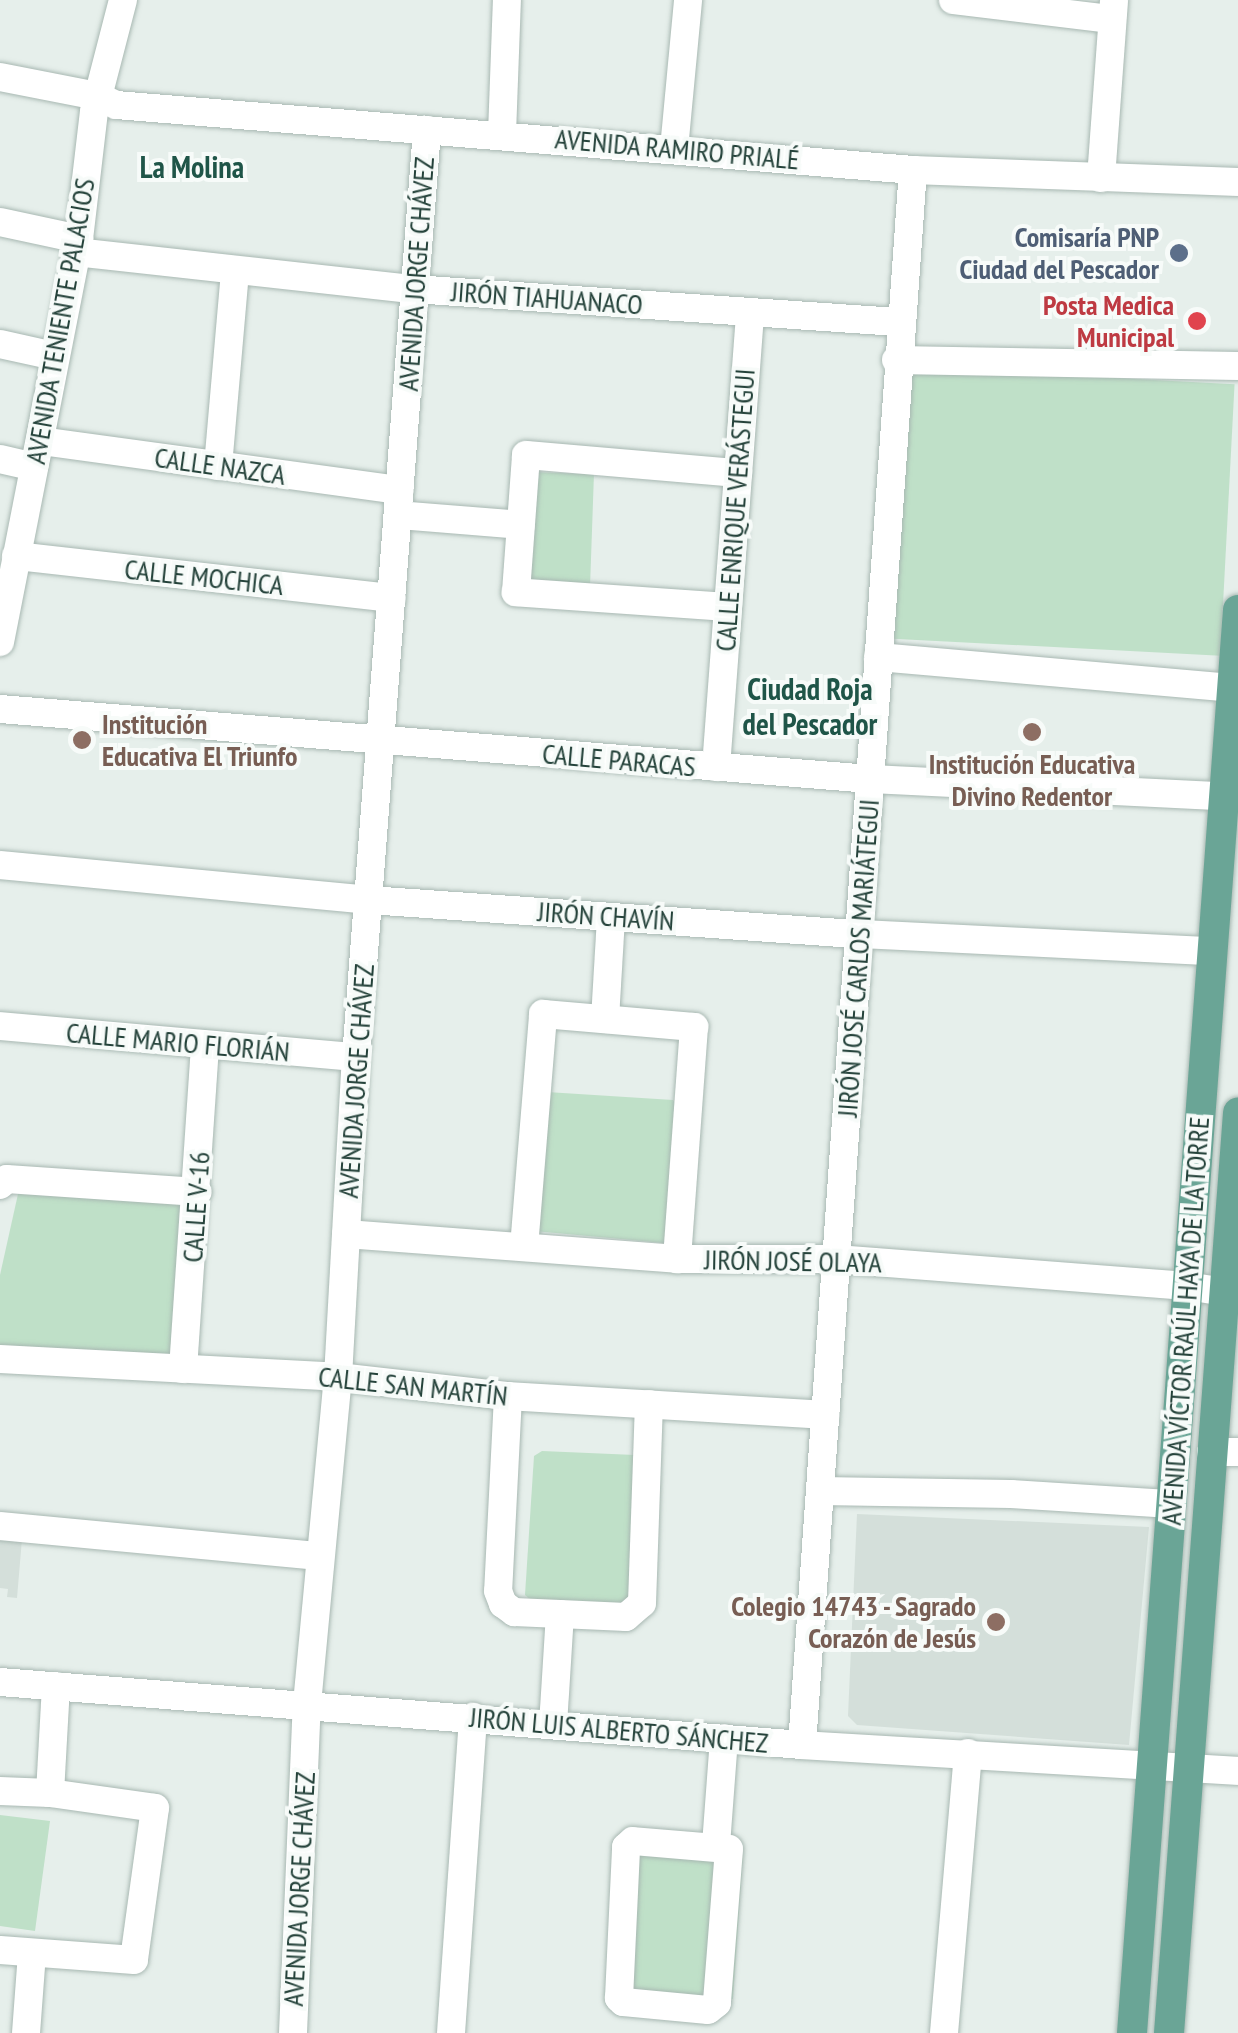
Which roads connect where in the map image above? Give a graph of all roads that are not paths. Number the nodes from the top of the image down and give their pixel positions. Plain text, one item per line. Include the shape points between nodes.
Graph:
1 (123, 0) edge
2 (507, 0) edge
3 (688, 0) edge
4 (953, 0) edge
5 (964, 0) edge
6 (1112, 10) edge
7 (0, 77) edge
8 (0, 94) edge
9 (102, 104) junction
10 (427, 130) junction
11 (502, 134) junction
12 (674, 149) junction
13 (912, 170) junction
14 (1102, 178) junction
15 (1238, 182) edge
16 (0, 222) edge
17 (78, 246) junction
18 (234, 270) junction
19 (414, 289) junction
20 (750, 313) junction
21 (899, 322) junction
22 (0, 344) edge
23 (54, 356) junction
24 (896, 360) junction
25 (1238, 366) edge
26 (37, 454) junction
27 (0, 460) edge
28 (218, 466) junction
29 (738, 473) junction
30 (399, 503) junction
31 (521, 525) junction
32 (9, 569) edge
33 (392, 598) junction
34 (728, 608) junction
35 (1238, 610) edge
36 (0, 642) edge
37 (878, 657) junction
38 (1232, 688) junction
39 (0, 709) edge
40 (379, 740) junction
41 (716, 768) junction
42 (870, 779) junction
43 (1231, 797) edge
44 (0, 865) edge
45 (370, 900) junction
46 (610, 917) junction
47 (860, 934) junction
48 (1213, 951) junction
49 (605, 1019) junction
50 (0, 1026) edge
51 (205, 1045) junction
52 (356, 1057) junction
53 (1238, 1113) edge
54 (3, 1182) edge
55 (198, 1192) junction
56 (346, 1234) junction
57 (524, 1247) junction
58 (677, 1259) junction
59 (836, 1259) junction
60 (1187, 1286) junction
61 (1231, 1294) edge
62 (0, 1359) edge
63 (183, 1369) junction
64 (338, 1376) junction
65 (508, 1396) junction
66 (649, 1404) junction
67 (825, 1415) junction
68 (1225, 1452) edge
69 (820, 1491) junction
70 (1172, 1504) junction
71 (0, 1526) edge
72 (319, 1556) junction
73 (560, 1614) junction
74 (0, 1682) edge
75 (56, 1686) junction
76 (308, 1704) junction
77 (472, 1717) junction
78 (553, 1725) junction
79 (724, 1738) junction
80 (802, 1745) junction
81 (968, 1753) junction
82 (1151, 1766) junction
83 (1186, 1766) junction
84 (1238, 1770) edge
85 (0, 1792) edge
86 (50, 1793) junction
87 (716, 1846) junction
88 (0, 1950) edge
89 (32, 1953) junction
90 (694, 2021) edge
91 (26, 2033) edge
92 (293, 2033) edge
93 (451, 2033) edge
94 (944, 2033) edge
95 (1132, 2033) edge
96 (1169, 2033) edge

1 - 9 street, AVENIDA TENIENTE PALACIOS
2 - 11 street
3 - 12 street
4 - 5 street
5 - 6 street
6 - 14 street
7 - 9 street, AVENIDA RAMIRO PRIALÉ
8 - 9 street, AVENIDA RAMIRO PRIALÉ
9 - 10 street, AVENIDA RAMIRO PRIALÉ
9 - 17 street, AVENIDA TENIENTE PALACIOS
10 - 11 street, AVENIDA RAMIRO PRIALÉ
10 - 19 street, AVENIDA JORGE CHÁVEZ
11 - 12 street, AVENIDA RAMIRO PRIALÉ
12 - 13 street, AVENIDA RAMIRO PRIALÉ
13 - 14 street, AVENIDA RAMIRO PRIALÉ
13 - 21 street, JIRÓN JOSÉ CARLOS MARIÁTEGUI
14 - 15 street, AVENIDA RAMIRO PRIALÉ
16 - 17 street, JIRÓN TIAHUANACO
17 - 18 street, JIRÓN TIAHUANACO
17 - 23 street, AVENIDA TENIENTE PALACIOS
18 - 19 street, JIRÓN TIAHUANACO
18 - 28 street
19 - 20 street, JIRÓN TIAHUANACO
19 - 30 street, AVENIDA JORGE CHÁVEZ
20 - 21 street, JIRÓN TIAHUANACO
20 - 29 street, CALLE ENRIQUE VERÁSTEGUI
21 - 24 street, JIRÓN JOSÉ CARLOS MARIÁTEGUI
22 - 23 street
23 - 26 street, AVENIDA TENIENTE PALACIOS
24 - 25 street
24 - 37 street, JIRÓN JOSÉ CARLOS MARIÁTEGUI
26 - 27 street, CALLE NAZCA
26 - 28 street, CALLE NAZCA
26 - 32 street, AVENIDA TENIENTE PALACIOS
28 - 30 street, CALLE NAZCA
29 - 31 street via 526,455
29 - 34 street, CALLE ENRIQUE VERÁSTEGUI
30 - 31 street, CALLE NAZCA
30 - 33 street, AVENIDA JORGE CHÁVEZ
31 - 34 street via 516,592
32 - 33 street, CALLE MOCHICA
32 - 36 street, AVENIDA TENIENTE PALACIOS
33 - 40 street, AVENIDA JORGE CHÁVEZ
34 - 41 street, CALLE ENRIQUE VERÁSTEGUI
35 - 38 main road, AVENIDA VÍCTOR RAÚL HAYA DE LA TORRE
37 - 38 street
37 - 42 street, JIRÓN JOSÉ CARLOS MARIÁTEGUI
38 - 43 main road, AVENIDA VÍCTOR RAÚL HAYA DE LA TORRE
39 - 40 street, CALLE PARACAS
40 - 41 street, CALLE PARACAS
40 - 45 street, AVENIDA JORGE CHÁVEZ
41 - 42 street, CALLE PARACAS
42 - 43 street, CALLE PARACAS
42 - 47 street, JIRÓN JOSÉ CARLOS MARIÁTEGUI
43 - 48 main road, AVENIDA VÍCTOR RAÚL HAYA DE LA TORRE
44 - 45 street, JIRÓN CHAVÍN
45 - 46 street, JIRÓN CHAVÍN
45 - 52 street, AVENIDA JORGE CHÁVEZ
46 - 47 street, JIRÓN CHAVÍN
46 - 49 street
47 - 48 street, JIRÓN CHAVÍN
47 - 59 street, JIRÓN JOSÉ CARLOS MARIÁTEGUI
48 - 60 main road, AVENIDA VÍCTOR RAÚL HAYA DE LA TORRE
49 - 57 street via 542,1014
49 - 58 street via 694,1027
50 - 51 street, CALLE MARIO FLORIÁN
51 - 52 street, CALLE MARIO FLORIÁN
51 - 55 street, CALLE V-16
52 - 56 street, AVENIDA JORGE CHÁVEZ
53 - 61 main road, AVENIDA VÍCTOR RAÚL HAYA DE LA TORRE
54 - 55 street
55 - 63 street, CALLE V-16
56 - 57 street, JIRÓN JOSÉ OLAYA
56 - 64 street, AVENIDA JORGE CHÁVEZ
57 - 58 street, JIRÓN JOSÉ OLAYA
58 - 59 street, JIRÓN JOSÉ OLAYA
59 - 60 street, JIRÓN JOSÉ OLAYA
59 - 67 street, JIRÓN JOSÉ CARLOS MARIÁTEGUI
60 - 61 street, JIRÓN JOSÉ OLAYA
60 - 70 main road, AVENIDA VÍCTOR RAÚL HAYA DE LA TORRE
61 - 68 main road, AVENIDA VÍCTOR RAÚL HAYA DE LA TORRE
62 - 63 street, CALLE SAN MARTÍN
63 - 64 street, CALLE SAN MARTÍN
64 - 65 street, CALLE SAN MARTÍN
64 - 72 street, AVENIDA JORGE CHÁVEZ
65 - 66 street, CALLE SAN MARTÍN
65 - 73 street via 498,1590 514,1612
66 - 67 street, CALLE SAN MARTÍN
66 - 73 street via 642,1603 626,1617
67 - 69 street, JIRÓN JOSÉ CARLOS MARIÁTEGUI
68 - 83 main road, AVENIDA VÍCTOR RAÚL HAYA DE LA TORRE
69 - 70 street
69 - 80 street, JIRÓN JOSÉ CARLOS MARIÁTEGUI
70 - 82 main road, AVENIDA VÍCTOR RAÚL HAYA DE LA TORRE
71 - 72 street
72 - 76 street, AVENIDA JORGE CHÁVEZ
73 - 78 street
74 - 75 street, JIRÓN LUIS ALBERTO SÁNCHEZ
75 - 76 street, JIRÓN LUIS ALBERTO SÁNCHEZ
75 - 86 street
76 - 77 street, JIRÓN LUIS ALBERTO SÁNCHEZ
76 - 92 street, AVENIDA JORGE CHÁVEZ
77 - 78 street, JIRÓN LUIS ALBERTO SÁNCHEZ
77 - 93 street
78 - 79 street, JIRÓN LUIS ALBERTO SÁNCHEZ
79 - 80 street, JIRÓN LUIS ALBERTO SÁNCHEZ
79 - 87 street
80 - 81 street, JIRÓN LUIS ALBERTO SÁNCHEZ
81 - 82 street, JIRÓN LUIS ALBERTO SÁNCHEZ
81 - 94 street
82 - 83 street, JIRÓN LUIS ALBERTO SÁNCHEZ
82 - 95 main road, AVENIDA VÍCTOR RAÚL HAYA DE LA TORRE
83 - 84 street, JIRÓN LUIS ALBERTO SÁNCHEZ
83 - 96 main road, AVENIDA VÍCTOR RAÚL HAYA DE LA TORRE
85 - 86 street
86 - 89 street via 156,1808 134,1960
87 - 90 street via 730,1854 716,2003
87 - 90 street via 633,1841 626,1847 619,1998
88 - 89 street
89 - 91 street

